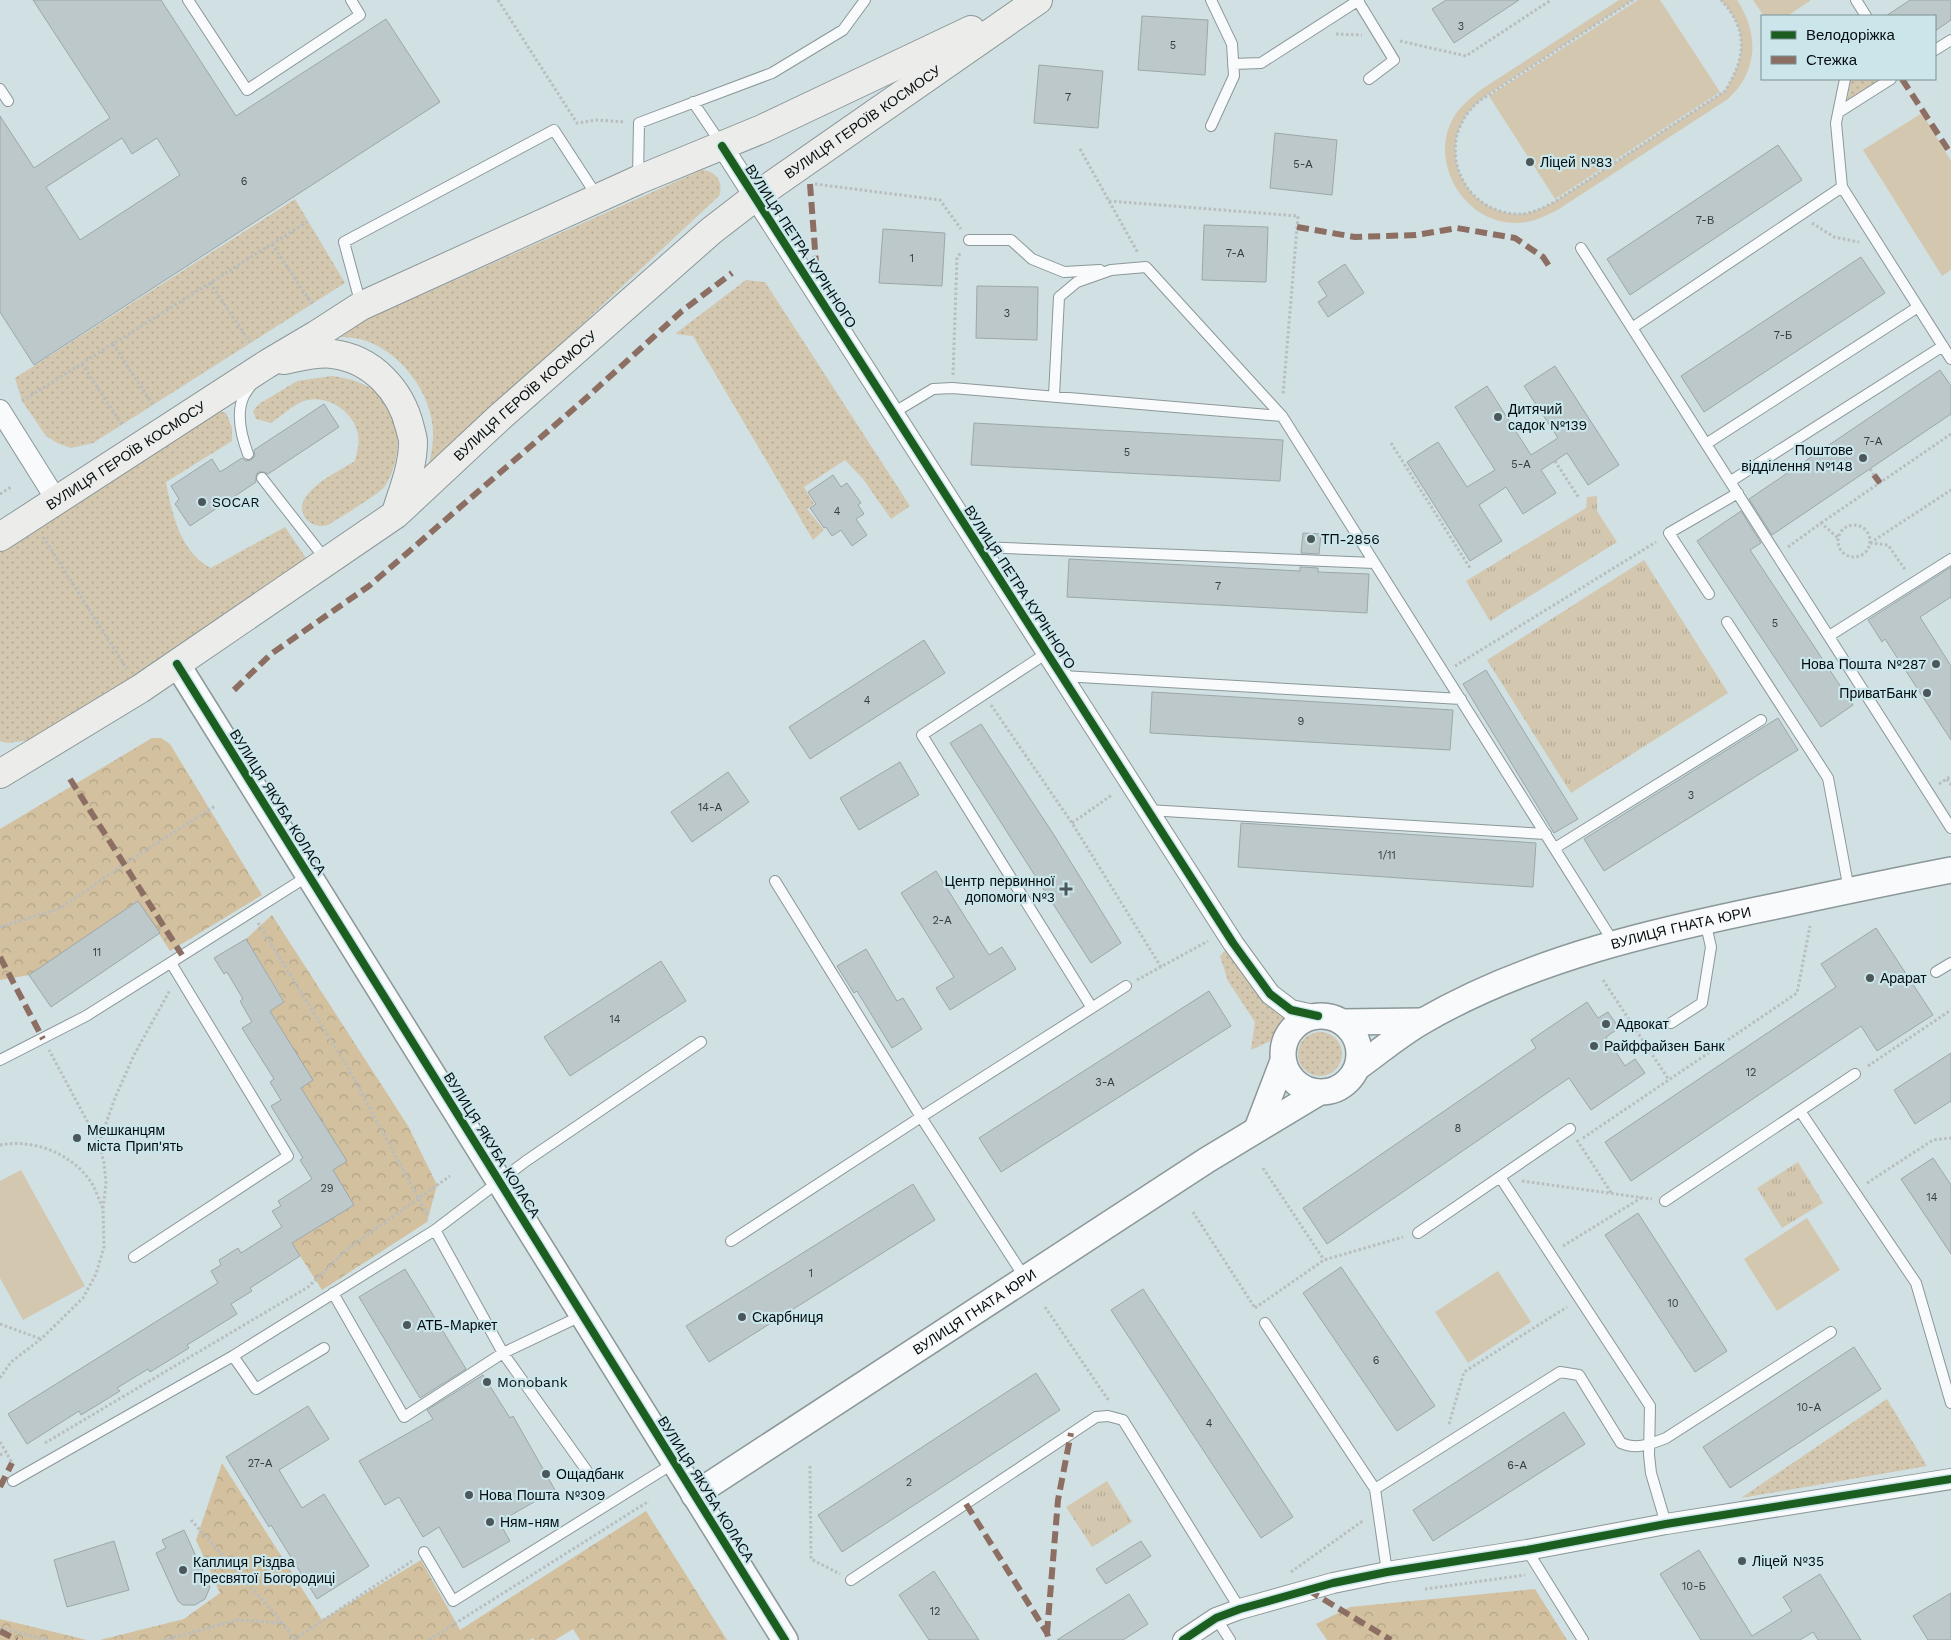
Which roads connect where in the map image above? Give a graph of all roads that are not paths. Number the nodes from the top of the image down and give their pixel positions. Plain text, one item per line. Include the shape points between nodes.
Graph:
1 (188, 0) edge
2 (351, 0) edge
3 (865, 0) edge
4 (1036, 0) edge
5 (1211, 0) edge
6 (1358, 0) edge
7 (1858, 2) edge
8 (1857, 15) edge
9 (1865, 15) edge
10 (1951, 40) edge
11 (1936, 49) edge
12 (1233, 64) junction
13 (1369, 79) dead end
14 (1845, 80) edge
15 (1889, 80) edge
16 (0, 89) edge
17 (8, 101) dead end
18 (693, 102) junction
19 (1838, 112) junction
20 (1211, 126) dead end
21 (722, 146) junction
22 (638, 180) junction
23 (1842, 187) junction
24 (755, 197) junction
25 (598, 198) junction
26 (969, 240) road end
27 (1581, 248) dead end
28 (1110, 270) junction
29 (361, 306) junction
30 (1918, 307) junction
31 (1632, 328) junction
32 (1942, 346) junction
33 (1951, 359) edge
34 (264, 366) junction
35 (1054, 396) junction
36 (893, 413) junction
37 (1, 415) edge
38 (1282, 416) junction
39 (1706, 444) junction
40 (248, 454) dead end
41 (262, 478) dead end
42 (1731, 481) junction
43 (1738, 493) junction
44 (57, 501) junction
45 (396, 514) junction
46 (0, 537) edge
47 (979, 547) junction
48 (1951, 559) edge
49 (326, 561) junction
50 (1374, 563) junction
51 (1708, 594) dead end
52 (1727, 622) dead end
53 (1830, 636) junction
54 (1047, 653) junction
55 (177, 664) junction
56 (1062, 676) junction
57 (1461, 699) junction
58 (1761, 720) dead end
59 (47, 745) junction
60 (0, 751) edge
61 (0, 774) edge
62 (1148, 810) junction
63 (1951, 828) edge
64 (1546, 834) junction
65 (1555, 848) junction
66 (1951, 870) edge
67 (309, 876) junction
68 (775, 880) dead end
69 (1849, 891) junction
70 (1704, 920) junction
71 (1615, 943) junction
72 (1951, 962) edge
73 (171, 963) junction
74 (1936, 972) dead end
75 (1126, 986) road end
76 (1092, 1008) junction
77 (1318, 1016) junction
78 (1422, 1021) junction
79 (1342, 1022) junction
80 (1671, 1023) dead end
81 (701, 1042) dead end
82 (0, 1060) edge
83 (1283, 1061) junction
84 (1358, 1067) junction
85 (1854, 1074) road end
86 (1318, 1093) junction
87 (1800, 1111) junction
88 (921, 1117) junction
89 (1256, 1129) junction
90 (1570, 1129) road end
91 (1500, 1177) junction
92 (499, 1180) junction
93 (1665, 1201) road end
94 (435, 1230) junction
95 (1418, 1233) road end
96 (732, 1241) dead end
97 (134, 1257) dead end
98 (1025, 1279) junction
99 (333, 1293) junction
100 (583, 1315) junction
101 (1265, 1323) road end
102 (1831, 1332) dead end
103 (324, 1348) dead end
104 (503, 1353) junction
105 (233, 1356) junction
106 (1949, 1388) edge
107 (1951, 1403) edge
108 (1650, 1444) junction
109 (675, 1463) junction
110 (587, 1471) dead end
111 (1951, 1479) edge
112 (13, 1481) dead end
113 (1375, 1489) junction
114 (694, 1495) junction
115 (1666, 1524) junction
116 (1527, 1550) junction
117 (424, 1552) road end
118 (1387, 1572) junction
119 (852, 1580) road end
120 (1240, 1609) junction
121 (1216, 1618) junction
122 (785, 1640) edge
123 (1183, 1640) edge
124 (1230, 1640) edge
125 (1583, 1640) edge

1 - 2 lane via 247,90 360,15
3 - 18 lane via 843,30 772,73
4 - 21 main road, ВУЛИЦЯ ГЕРОЇВ КОСМОСУ
4 - 24 main road, ВУЛИЦЯ ГЕРОЇВ КОСМОСУ
5 - 12 lane via 1232,44
6 - 12 lane via 1261,63
6 - 13 lane via 1394,60
7 - 8 lane
7 - 9 lane
10 - 11 lane
12 - 20 lane via 1234,76
14 - 19 lane
15 - 19 lane
16 - 17 lane
18 - 21 lane
18 - 22 lane via 639,123
19 - 23 lane via 1836,123
21 - 22 main road, ВУЛИЦЯ ГЕРОЇВ КОСМОСУ
21 - 24 street, ВУЛИЦЯ ПЕТРА КУРІННОГО
22 - 25 main road, ВУЛИЦЯ ГЕРОЇВ КОСМОСУ
23 - 30 lane
23 - 31 lane
24 - 36 street, ВУЛИЦЯ ПЕТРА КУРІННОГО
24 - 45 main road, ВУЛИЦЯ ГЕРОЇВ КОСМОСУ via 711,231 508,410
25 - 29 main road, ВУЛИЦЯ ГЕРОЇВ КОСМОСУ
25 - 29 lane via 554,130 344,242
26 - 28 lane via 1011,240 1032,259 1064,272
27 - 31 lane
28 - 35 lane via 1077,282 1059,297
28 - 38 lane via 1146,266
29 - 34 main road, ВУЛИЦЯ ГЕРОЇВ КОСМОСУ
30 - 32 lane
30 - 39 lane
31 - 39 lane
32 - 33 lane
32 - 42 lane
34 - 40 lane via 243,398 240,412
34 - 44 main road, ВУЛИЦЯ ГЕРОЇВ КОСМОСУ
34 - 45 main road via 301,356 332,354 363,363 387,381 406,410 413,441 409,473
35 - 36 lane via 933,389
35 - 38 lane
36 - 47 street, ВУЛИЦЯ ПЕТРА КУРІННОГО
37 - 44 street
38 - 50 lane
39 - 42 lane
41 - 49 lane
42 - 43 lane
43 - 51 lane via 1670,533
43 - 53 lane
44 - 46 main road, ВУЛИЦЯ ГЕРОЇВ КОСМОСУ
45 - 49 main road, ВУЛИЦЯ ГЕРОЇВ КОСМОСУ
47 - 50 lane
47 - 54 street, ВУЛИЦЯ ПЕТРА КУРІННОГО
48 - 53 lane
49 - 55 main road, ВУЛИЦЯ ГЕРОЇВ КОСМОСУ
50 - 57 lane
52 - 69 lane via 1828,778
53 - 63 lane
54 - 56 street, ВУЛИЦЯ ПЕТРА КУРІННОГО
54 - 76 lane via 922,735
55 - 59 main road, ВУЛИЦЯ ГЕРОЇВ КОСМОСУ
55 - 67 street, ВУЛИЦЯ ЯКУБА КОЛАСА
56 - 57 lane
56 - 62 street, ВУЛИЦЯ ПЕТРА КУРІННОГО
57 - 64 lane
58 - 65 lane
59 - 60 main road
59 - 61 main road, ВУЛИЦЯ ГЕРОЇВ КОСМОСУ
62 - 64 lane
62 - 77 street, ВУЛИЦЯ ПЕТРА КУРІННОГО via 1233,943 1270,994 1291,1010
64 - 65 lane
65 - 71 lane
66 - 69 street, ВУЛИЦЯ ГНАТА ЮРИ
67 - 73 lane
67 - 92 street, ВУЛИЦЯ ЯКУБА КОЛАСА
68 - 88 lane
69 - 70 street, ВУЛИЦЯ ГНАТА ЮРИ
70 - 71 street, ВУЛИЦЯ ГНАТА ЮРИ
70 - 80 lane via 1711,948 1702,1003
71 - 78 street, ВУЛИЦЯ ГНАТА ЮРИ via 1511,978
72 - 74 lane
73 - 82 lane via 86,1016
73 - 97 lane via 288,1156
75 - 76 lane
76 - 88 lane
77 - 79 street
77 - 83 street via 1295,1026 1287,1036
78 - 79 street, ВУЛИЦЯ ГНАТА ЮРИ
78 - 84 street, ВУЛИЦЯ ГНАТА ЮРИ
79 - 84 street via 1358,1042
81 - 92 lane
83 - 86 street via 1295,1083
83 - 89 street
84 - 86 street via 1342,1087
85 - 87 lane
86 - 89 street, ВУЛИЦЯ ГНАТА ЮРИ
87 - 93 lane
87 - 106 lane via 1916,1283
88 - 96 lane
88 - 98 lane
89 - 98 street, ВУЛИЦЯ ГНАТА ЮРИ
90 - 91 lane
91 - 95 lane
91 - 108 lane via 1650,1406
92 - 94 lane
92 - 100 street, ВУЛИЦЯ ЯКУБА КОЛАСА
94 - 99 lane
94 - 104 lane
98 - 114 street, ВУЛИЦЯ ГНАТА ЮРИ
99 - 104 lane via 404,1417
99 - 105 lane
100 - 104 lane
100 - 109 street, ВУЛИЦЯ ЯКУБА КОЛАСА
101 - 113 lane
102 - 108 lane via 1666,1438
103 - 105 lane via 256,1389
104 - 110 lane
105 - 112 lane
106 - 107 lane
108 - 113 lane via 1631,1447 1621,1443 1579,1375 1560,1372
108 - 115 lane via 1651,1473
109 - 114 street, ВУЛИЦЯ ЯКУБА КОЛАСА
109 - 117 lane via 454,1601
111 - 115 street
113 - 118 lane
114 - 122 street, ВУЛИЦЯ ЯКУБА КОЛАСА
115 - 116 street
116 - 118 street
116 - 125 lane
118 - 120 street via 1333,1583
119 - 120 lane via 1096,1417 1108,1416 1122,1420
120 - 121 street
121 - 123 street
121 - 124 lane

